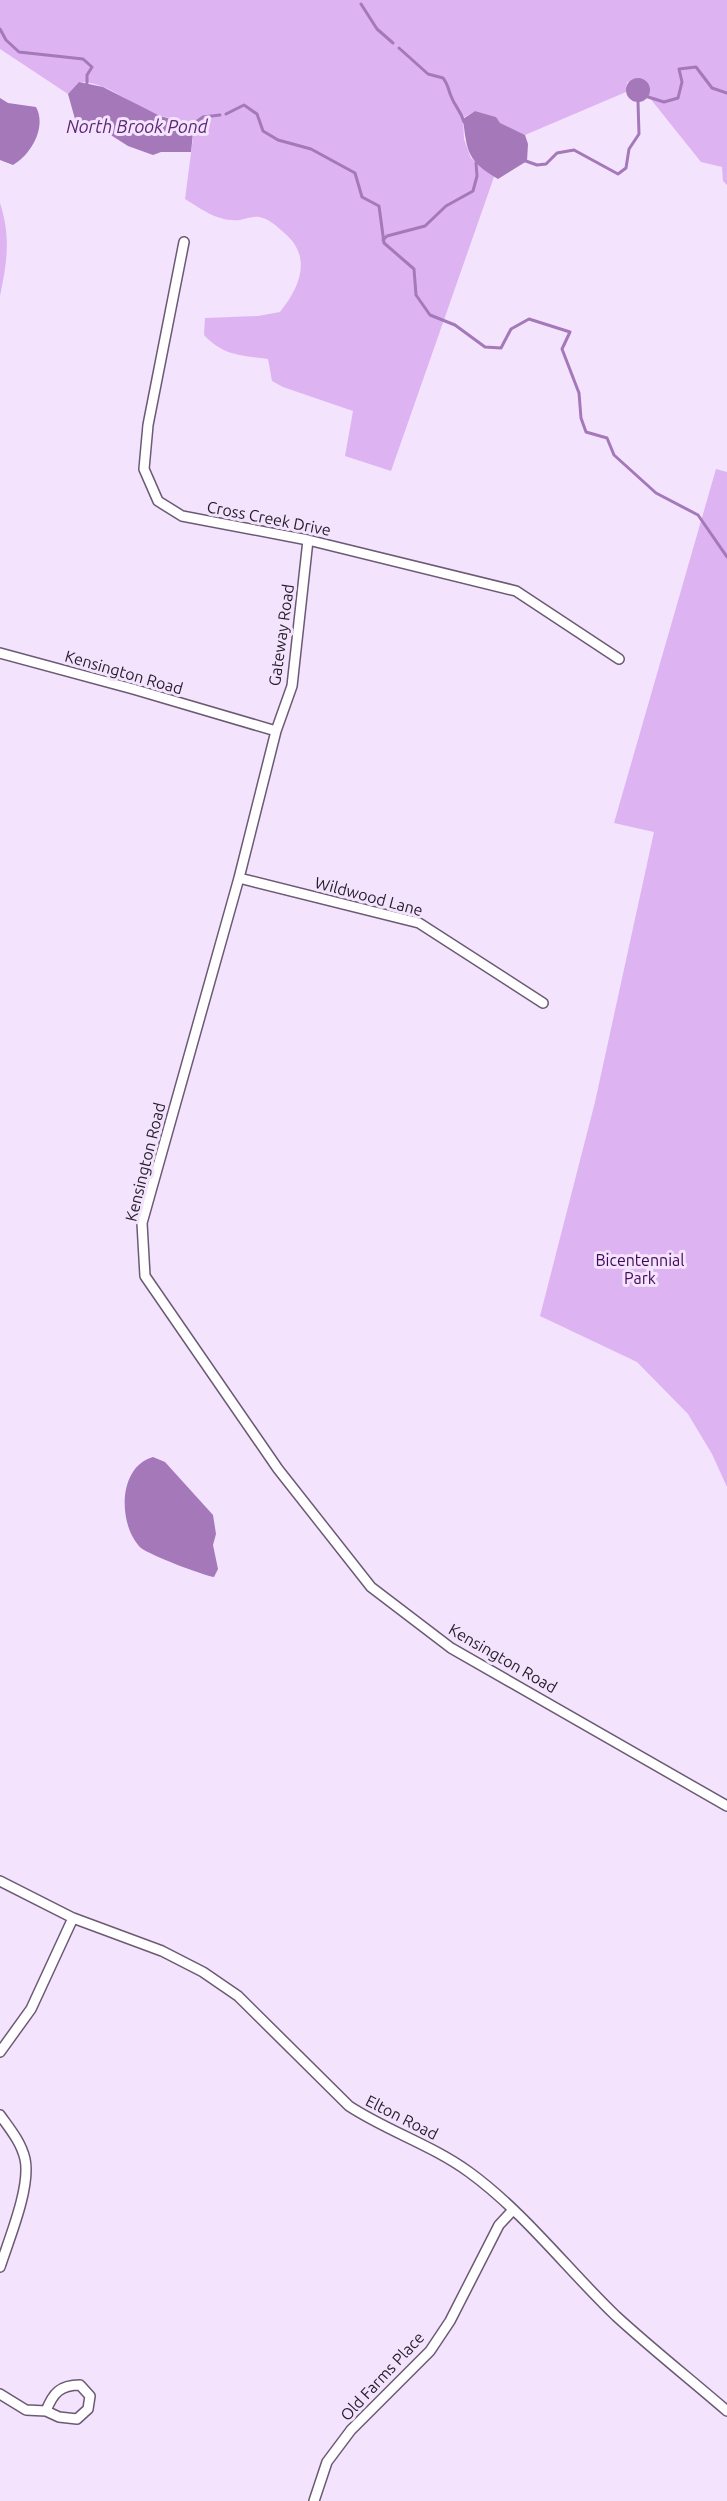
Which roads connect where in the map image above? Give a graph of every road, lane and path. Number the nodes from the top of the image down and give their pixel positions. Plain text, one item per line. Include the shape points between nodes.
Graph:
1 (184, 242) dead end
2 (308, 540) junction
3 (0, 653) edge
4 (619, 659) dead end
5 (276, 731) junction
6 (239, 878) junction
7 (543, 1003) dead end
8 (727, 1806) edge
9 (0, 1881) edge
10 (73, 1918) junction
11 (0, 2052) edge
12 (0, 2115) edge
13 (512, 2211) junction
14 (0, 2267) edge
15 (0, 2394) edge
16 (46, 2411) junction
17 (727, 2411) edge
18 (314, 2501) edge

1 - 2 street, Cross Creek Drive via 148,425 144,469 158,501 182,516
2 - 4 street, Cross Creek Drive via 516,591
2 - 5 street, Gateway Road via 292,686
3 - 5 street, Kensington Road
5 - 6 street, Kensington Road
6 - 7 street, Wildwood Lane via 419,922
6 - 8 street, Kensington Road via 142,1224 145,1276 278,1468 371,1587 452,1648
9 - 10 street, Elton Road
10 - 11 street via 30,2009
10 - 13 street, Elton Road via 162,1951 204,1972 238,1996 349,2106 468,2171
12 - 14 street via 17,2138 25,2161 22,2196
13 - 17 street, Elton Road via 616,2315
13 - 18 street, Old Farms Place via 500,2225 430,2351 345,2438 327,2462
15 - 16 street via 26,2410
16 - 16 street via 77,2419 88,2409 90,2396 80,2385 66,2385 52,2395

